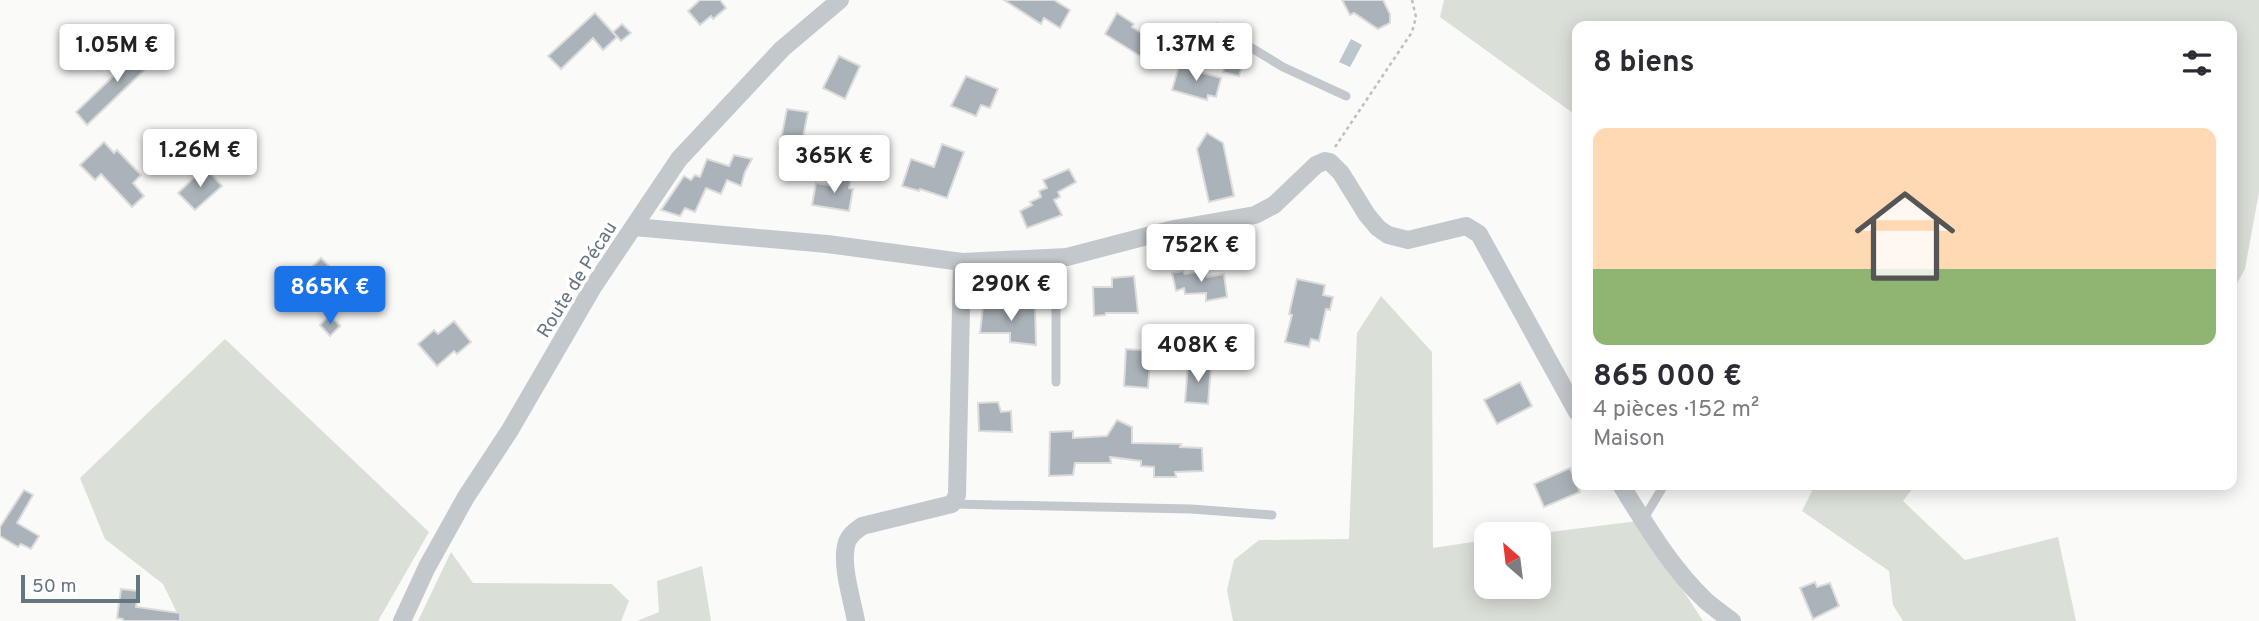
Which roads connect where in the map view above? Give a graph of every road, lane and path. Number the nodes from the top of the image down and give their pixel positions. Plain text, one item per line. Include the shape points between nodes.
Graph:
1 (840, 0) edge
2 (1412, 0) edge
3 (1217, 27) dead end
4 (1346, 96) dead end
5 (1325, 161) junction
6 (634, 227) junction
7 (1056, 259) junction
8 (962, 262) junction
9 (1056, 382) dead end
10 (1572, 403) edge
11 (1624, 490) edge
12 (1661, 490) edge
13 (952, 504) junction
14 (1272, 515) dead end
15 (1643, 520) junction
16 (402, 621) edge
17 (856, 621) edge
18 (1732, 621) edge

1 - 6 street, Route de Pécau via 782,49 703,133
2 - 5 path via 1416,17 1412,32
3 - 4 lane
5 - 7 street via 1274,205 1255,215 1174,229
5 - 10 street via 1341,173 1367,215 1388,235 1408,240 1466,226 1479,234
6 - 8 street via 827,244
6 - 16 street, Route de Pécau via 466,497
7 - 8 street
7 - 9 lane
8 - 13 street via 957,495
11 - 15 street
12 - 15 lane
13 - 14 lane
13 - 17 street via 862,526 853,533 845,562
15 - 18 street via 1686,580

